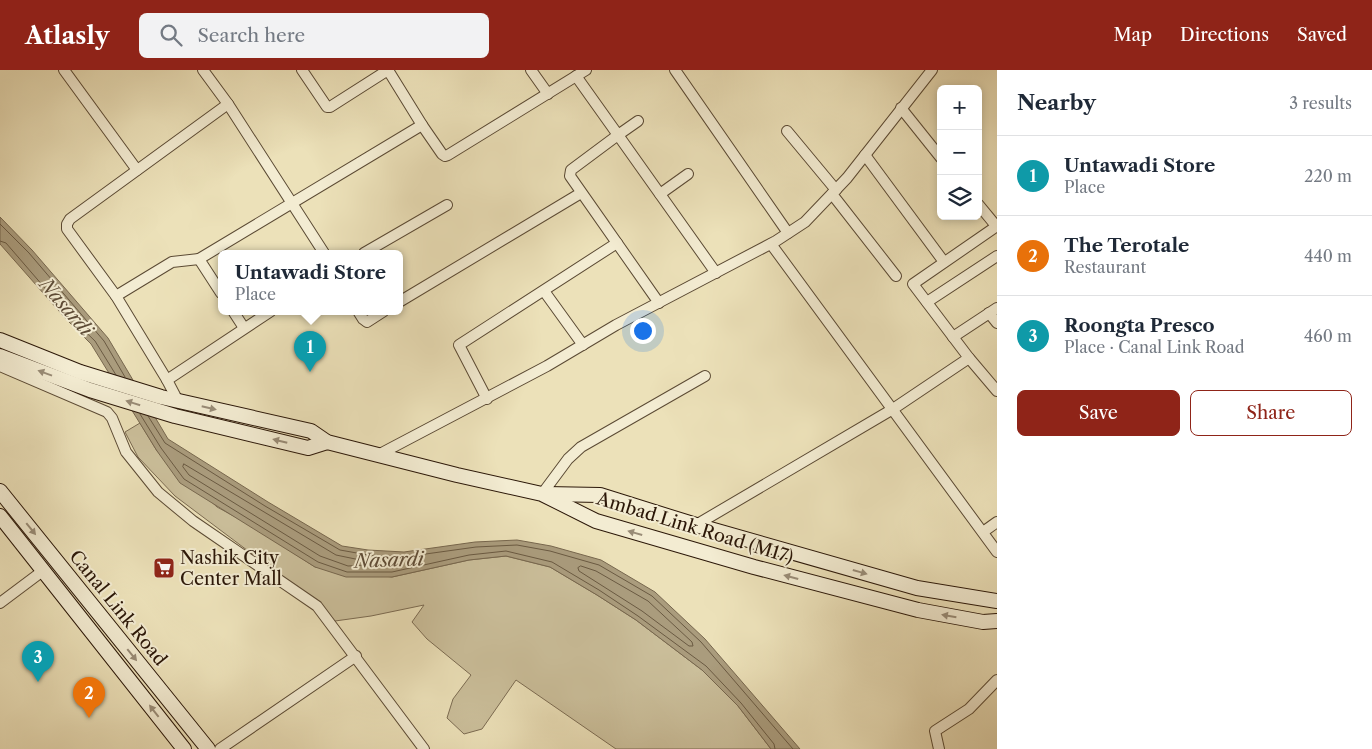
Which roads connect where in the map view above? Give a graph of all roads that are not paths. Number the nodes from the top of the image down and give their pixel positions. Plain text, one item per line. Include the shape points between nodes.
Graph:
1 (64, 70) edge
2 (203, 70) edge
3 (302, 70) edge
4 (388, 70) edge
5 (531, 70) edge
6 (586, 70) edge
7 (675, 70) edge
8 (932, 70) edge
9 (576, 76) junction
10 (548, 94) junction
11 (228, 104) junction
12 (901, 108) junction
13 (638, 120) dead end
14 (422, 125) junction
15 (787, 131) dead end
16 (618, 135) junction
17 (937, 153) edge
18 (864, 155) junction
19 (137, 170) junction
20 (688, 174) dead end
21 (834, 192) junction
22 (581, 193) junction
23 (660, 194) junction
24 (292, 202) junction
25 (447, 205) dead end
26 (982, 209) edge
27 (997, 227) edge
28 (788, 233) junction
29 (617, 243) junction
30 (771, 244) junction
31 (322, 250) edge
32 (369, 250) edge
33 (997, 256) edge
34 (199, 259) junction
35 (944, 262) junction
36 (716, 273) junction
37 (896, 276) dead end
38 (218, 288) edge
39 (544, 291) junction
40 (116, 296) junction
41 (403, 300) edge
42 (927, 302) junction
43 (659, 303) junction
44 (993, 310) edge
45 (236, 315) edge
46 (265, 315) edge
47 (360, 315) edge
48 (378, 315) edge
49 (997, 323) edge
50 (244, 328) junction
51 (953, 337) junction
52 (0, 340) edge
53 (583, 345) junction
54 (0, 356) edge
55 (969, 358) junction
56 (0, 366) edge
57 (705, 376) dead end
58 (166, 380) junction
59 (997, 391) edge
60 (487, 398) junction
61 (178, 401) junction
62 (893, 409) junction
63 (327, 442) junction
64 (378, 454) junction
65 (0, 490) edge
66 (542, 494) junction
67 (0, 516) edge
68 (997, 522) edge
69 (696, 525) junction
70 (983, 532) junction
71 (997, 552) edge
72 (44, 570) junction
73 (997, 601) edge
74 (0, 603) edge
75 (997, 621) edge
76 (356, 656) junction
77 (997, 680) edge
78 (421, 748) edge
79 (184, 749) edge
80 (208, 749) edge
81 (220, 749) edge
82 (939, 749) edge

1 - 19 street
2 - 11 street
3 - 4 street via 330,107
4 - 14 street
5 - 10 street
6 - 9 street
7 - 28 street
8 - 12 street
9 - 10 street
9 - 16 street
10 - 14 street via 445,156
11 - 19 street
11 - 24 street
12 - 17 street
12 - 18 street
13 - 16 street
14 - 24 street
15 - 21 street
16 - 22 street via 571,170 570,176
16 - 23 street
18 - 21 street
18 - 35 street
19 - 40 street via 67,224 67,229
20 - 23 street
21 - 28 street via 805,222
21 - 37 street
22 - 29 street
22 - 41 street
23 - 36 street
24 - 31 street
24 - 34 street
25 - 32 street
26 - 27 street
27 - 35 street
28 - 30 street
29 - 39 street
29 - 43 street
30 - 36 street
30 - 62 street
33 - 42 street
34 - 38 street
34 - 40 street via 172,262
35 - 42 street via 913,284
36 - 43 street
39 - 53 street
39 - 60 street via 459,345
40 - 58 street
42 - 51 street
43 - 53 street
44 - 49 street
44 - 51 street
45 - 50 street
46 - 50 street
47 - 48 street via 367,322
50 - 58 street
51 - 55 street
52 - 61 main road, Ambad Link Road (M17) via 80,372
53 - 60 street
63 -> 54 main road, Ambad Link Road (M17) via 308,448 176,416 90,390
55 - 59 street
55 - 62 street
56 - 76 street via 107,412 126,452 158,492 192,521 317,606
57 - 66 street via 581,447
58 - 61 street
60 - 64 street
61 -> 63 main road, Ambad Link Road (M17) via 311,431
62 - 69 street
62 - 70 street
63 - 64 main road, Ambad Link Road (M17)
64 - 66 main road, Ambad Link Road (M17)
65 -> 80 main road, Canal Link Road
66 - 69 main road via 600,495
75 -> 66 main road, Ambad Link Road (M17) via 983,622 918,610 754,568 596,521
67 - 72 main road, Canal Link Road
68 - 70 street
69 -> 73 main road via 917,588
70 - 71 street
72 - 74 street
79 -> 72 main road, Canal Link Road
76 - 78 street
76 - 81 street
77 - 82 street via 969,709 935,731

